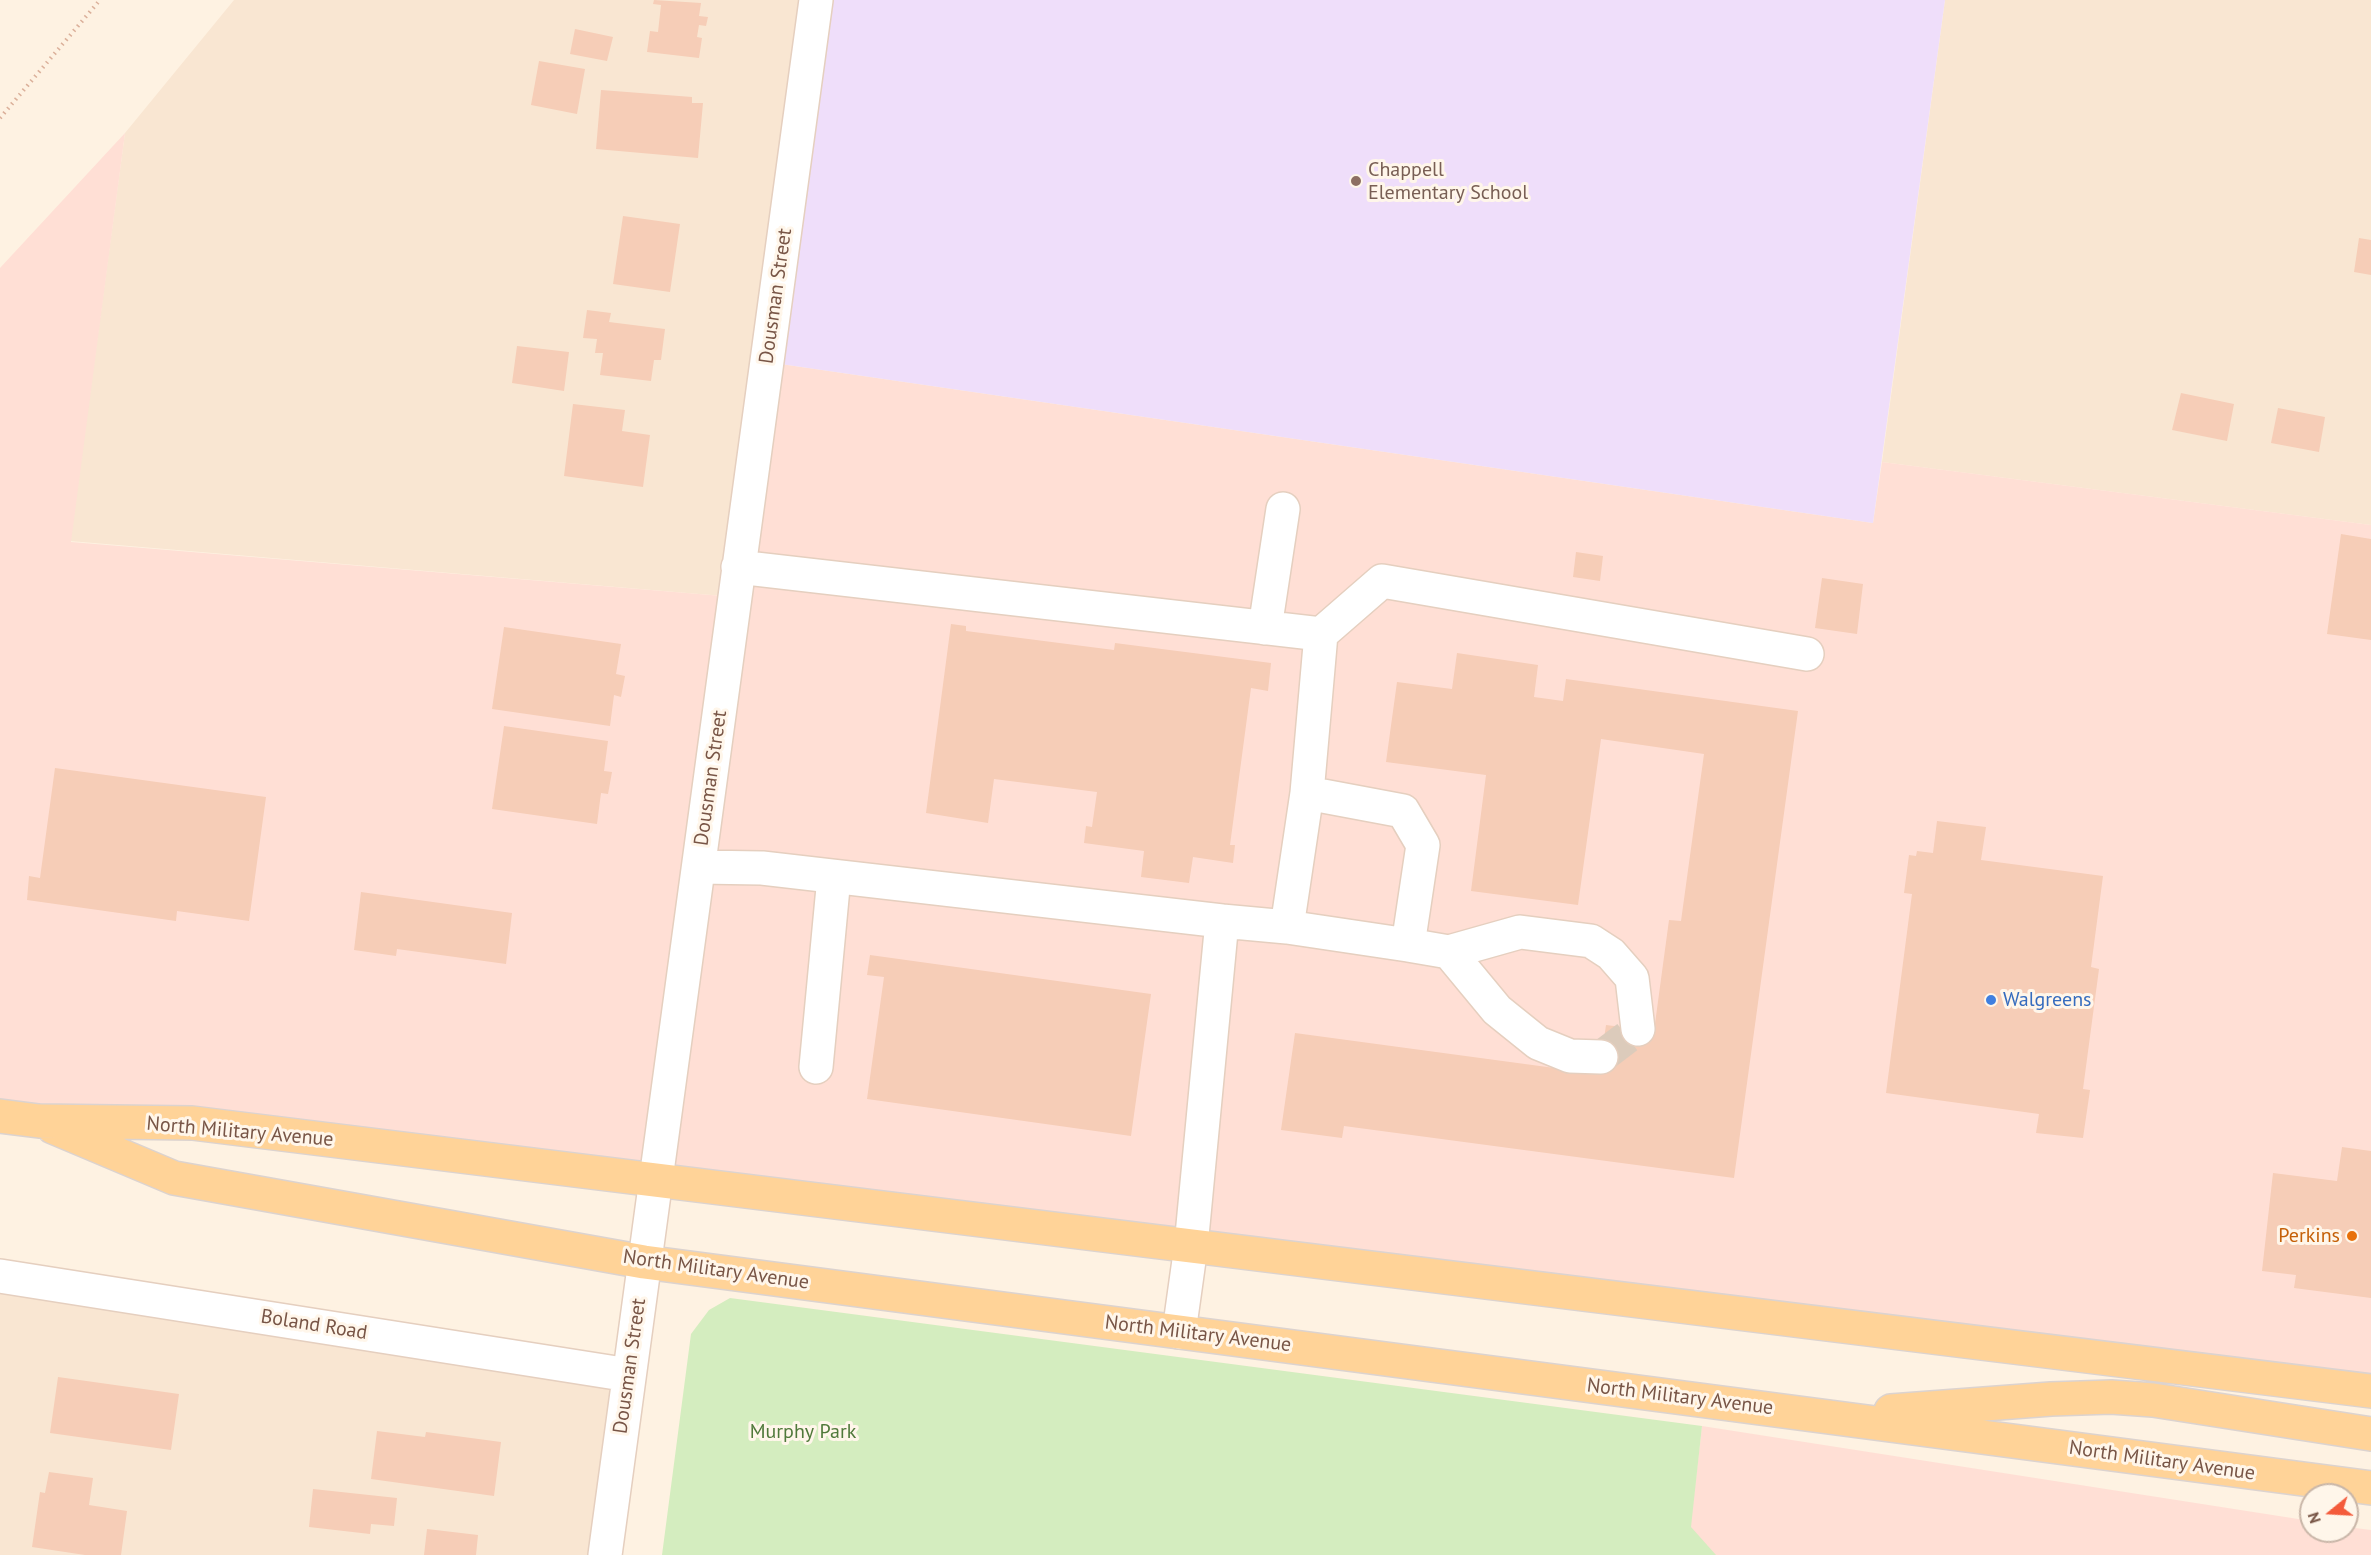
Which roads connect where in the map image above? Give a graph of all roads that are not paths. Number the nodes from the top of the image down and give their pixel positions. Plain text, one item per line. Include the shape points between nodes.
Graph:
1 (816, 0) edge
2 (1283, 509) dead end
3 (738, 567) junction
4 (1265, 628) junction
5 (1320, 634) junction
6 (1807, 654) dead end
7 (1307, 793) junction
8 (699, 867) junction
9 (834, 876) junction
10 (1222, 921) junction
11 (1287, 927) junction
12 (1408, 945) junction
13 (1449, 951) junction
14 (1638, 1029) dead end
15 (1601, 1057) tunnel mouth
16 (816, 1067) dead end
17 (0, 1116) edge
18 (39, 1121) junction
19 (656, 1180) junction
20 (1191, 1246) junction
21 (644, 1262) junction
22 (0, 1276) edge
23 (1179, 1332) junction
24 (629, 1375) junction
25 (2371, 1391) edge
26 (1829, 1416) junction
27 (2371, 1434) edge
28 (2371, 1488) edge
29 (605, 1555) edge

1 - 3 street, Dousman Street
2 - 4 street
3 - 4 street
3 - 8 street, Dousman Street
4 - 5 street
5 - 6 street via 1382,581
5 - 7 street
7 - 11 street
7 - 12 street via 1403,811 1423,845
8 - 9 street via 762,868
8 - 19 street, Dousman Street
9 - 10 street
9 - 16 street
10 - 11 street
10 - 20 street
11 - 12 street
12 - 13 street
13 - 14 street via 1520,932 1591,941 1611,954 1632,978
13 - 15 street via 1497,1010 1538,1043 1570,1056
17 - 18 main road, North Military Avenue
18 - 19 main road, North Military Avenue via 192,1124
18 - 21 main road, North Military Avenue via 174,1178
19 - 20 main road, North Military Avenue
19 - 21 street, Dousman Street
20 - 23 street
20 - 25 main road, North Military Avenue
21 - 23 main road, North Military Avenue
21 - 24 street, Dousman Street
22 - 24 street, Boland Road
23 - 26 main road, North Military Avenue
24 - 29 street, Dousman Street
26 - 27 main road via 2111,1397 2154,1400
26 - 28 main road, North Military Avenue

